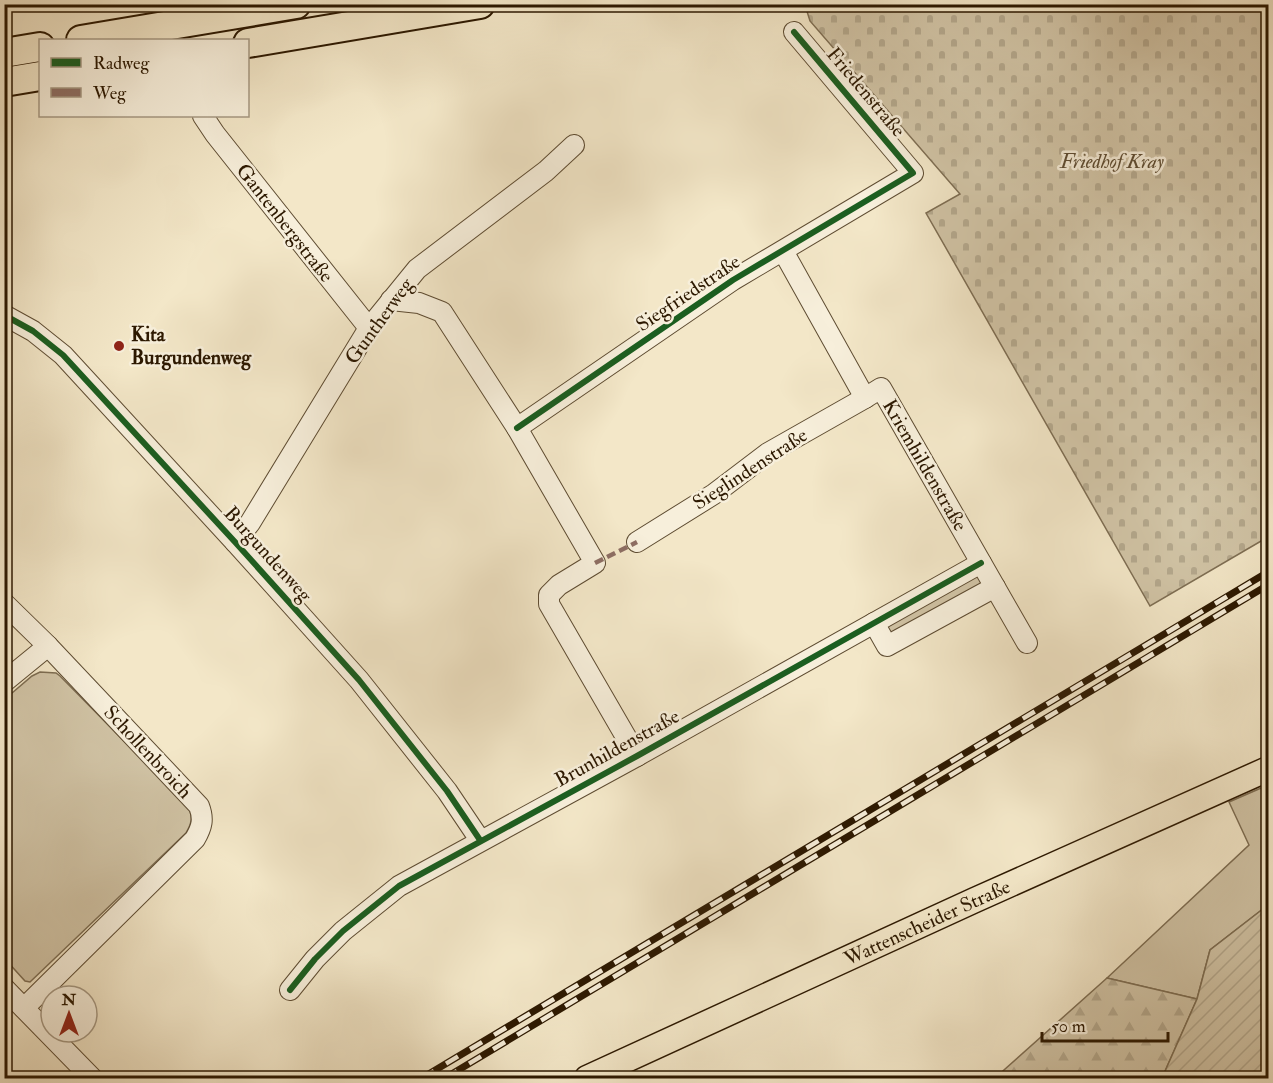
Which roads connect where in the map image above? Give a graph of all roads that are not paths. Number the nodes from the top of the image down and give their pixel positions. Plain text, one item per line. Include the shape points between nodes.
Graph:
1 (296, 4) edge
2 (480, 4) edge
3 (794, 32) dead end
4 (87, 39) edge
5 (249, 43) edge
6 (39, 47) edge
7 (4, 53) edge
8 (39, 76) edge
9 (4, 82) edge
10 (204, 117) edge
11 (574, 145) dead end
12 (913, 173) joint
13 (783, 251) junction
14 (392, 300) junction
15 (4, 315) edge
16 (369, 328) junction
17 (865, 398) junction
18 (517, 428) junction
19 (235, 542) junction
20 (636, 542) dead end
21 (981, 562) junction
22 (994, 586) junction
23 (4, 603) edge
24 (874, 623) junction
25 (1027, 643) dead end
26 (48, 646) junction
27 (4, 682) edge
28 (637, 756) junction
29 (1269, 770) edge
30 (480, 840) junction
31 (4, 988) edge
32 (290, 990) dead end
33 (24, 1008) junction
34 (598, 1076) edge
35 (92, 1078) edge

1 - 4 highway
2 - 5 highway
3 - 12 street, Friedenstraße
6 - 7 highway
8 - 9 highway
10 - 16 street, Gantenbergstraße
11 - 14 street, Guntherweg via 546,171 417,269
12 - 13 street, Siegfriedstraße
13 - 17 street, Kriemhildenstraße
13 - 18 street, Siegfriedstraße via 734,280
14 - 16 street, Guntherweg
14 - 18 street via 419,303 442,312
15 - 19 street, Burgundenweg via 33,331 63,355
16 - 19 street, Guntherweg
17 - 20 street, Sieglindenstraße via 768,453 714,494
17 - 21 street, Kriemhildenstraße via 881,388
18 - 28 street via 595,563 559,585 549,595 549,604
19 - 30 street, Burgundenweg via 376,701
21 - 22 street, Kriemhildenstraße
21 - 24 street, Brunhildenstraße
22 - 24 street via 887,646
22 - 25 street, Kriemhildenstraße
23 - 26 street, Schollenbroich
24 - 28 street, Brunhildenstraße
26 - 27 street
26 - 33 street, Schollenbroich via 199,806 203,817 195,839
28 - 30 street, Brunhildenstraße
29 - 34 main road, Wattenscheider Straße via 975,900
30 - 32 street, Brunhildenstraße via 399,886 344,930
31 - 33 street
33 - 35 street

